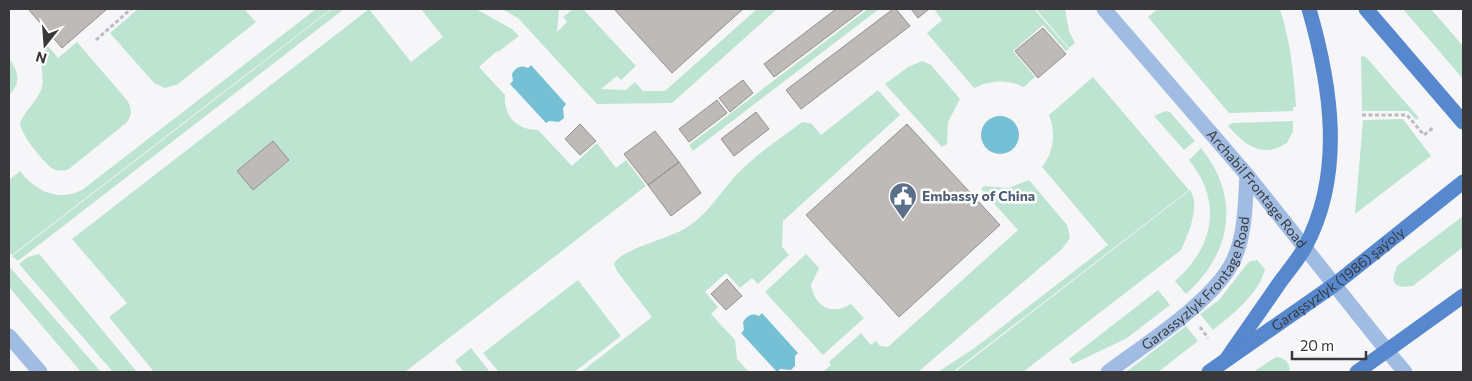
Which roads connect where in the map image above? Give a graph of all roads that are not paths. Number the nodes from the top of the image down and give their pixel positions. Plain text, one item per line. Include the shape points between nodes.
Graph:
1 (1104, 9) edge
2 (1309, 9) edge
3 (1366, 9) edge
4 (1463, 122) edge
5 (1247, 174) junction
6 (1463, 182) edge
7 (1305, 247) junction
8 (1334, 285) junction
9 (1463, 296) edge
10 (9, 336) edge
11 (1388, 352) junction
12 (1226, 360) junction
13 (40, 372) edge
14 (1108, 372) edge
15 (1209, 372) edge
16 (1357, 372) edge
17 (1404, 372) edge

1 - 5 street, Archabil Frontage Road
2 - 7 main road via 1322,56 1331,116 1324,194
3 - 4 main road
5 - 7 street, Archabil Frontage Road
5 - 14 street, Garassyzlyk Frontage Road via 1244,223 1233,262 1221,279 1188,311
6 - 8 main road, Garaşsyzlyk (1986) şaýoly
7 - 8 street, Archabil Frontage Road
7 - 12 main road
8 - 11 street, Archabil Frontage Road
8 - 12 main road, Garaşsyzlyk (1986) şaýoly
9 - 11 main road
10 - 13 street
11 - 16 main road
11 - 17 street, Archabil Frontage Road
12 - 15 main road, Garaşsyzlyk (1986) şaýoly

